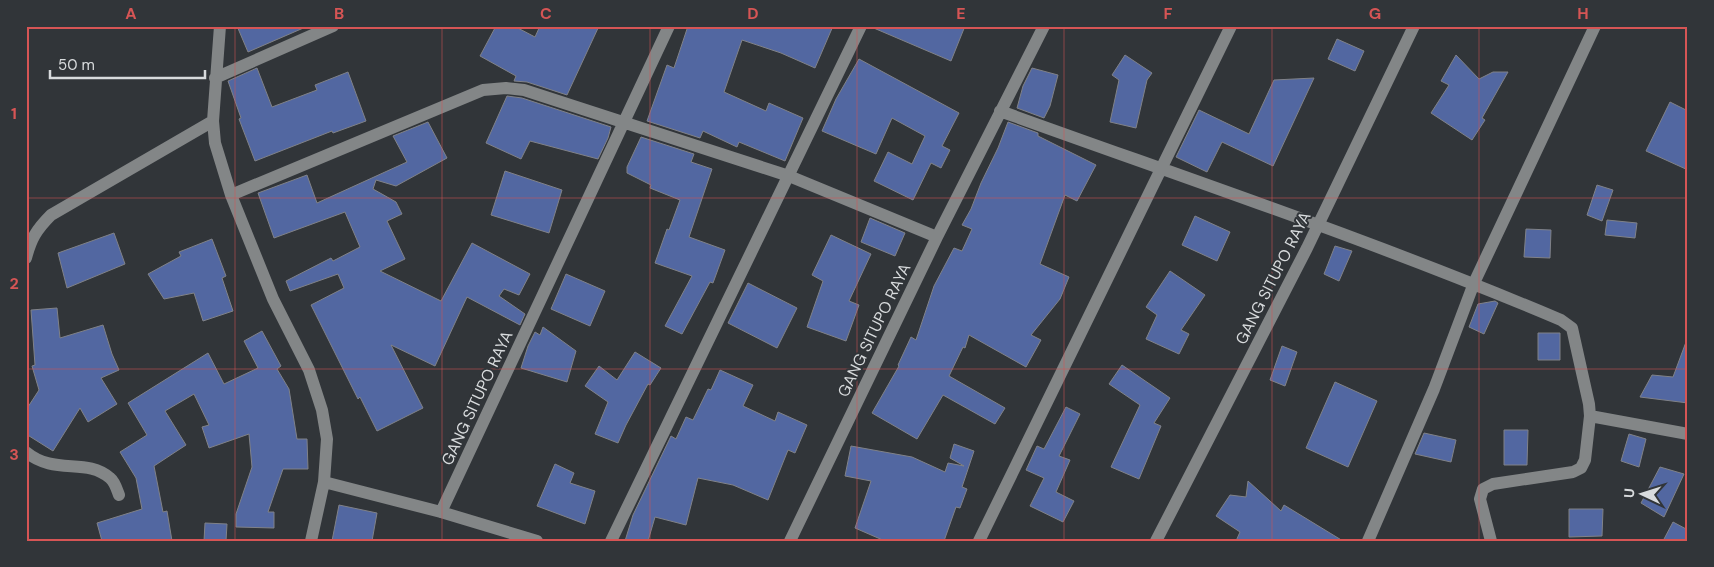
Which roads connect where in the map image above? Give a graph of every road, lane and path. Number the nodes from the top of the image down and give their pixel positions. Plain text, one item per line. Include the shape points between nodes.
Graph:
1 (220, 26) edge
2 (333, 26) edge
3 (669, 26) edge
4 (861, 26) edge
5 (1044, 26) edge
6 (1231, 26) edge
7 (1414, 26) edge
8 (1595, 26) edge
9 (215, 78) junction
10 (1000, 111) junction
11 (213, 121) junction
12 (624, 122) junction
13 (1161, 169) junction
14 (789, 176) junction
15 (231, 195) junction
16 (1318, 224) junction
17 (937, 237) junction
18 (26, 258) edge
19 (1474, 284) junction
20 (1590, 416) junction
21 (1688, 434) edge
22 (26, 452) edge
23 (324, 482) junction
24 (119, 495) dead end
25 (441, 512) junction
26 (311, 541) edge
27 (537, 541) edge
28 (611, 541) edge
29 (790, 541) edge
30 (979, 541) edge
31 (1156, 541) edge
32 (1368, 541) edge
33 (1491, 541) edge

1 - 9 street
2 - 9 street
3 - 12 street, GANG SITUPO RAYA
4 - 14 street
5 - 10 street, GANG SITUPO RAYA
6 - 13 street
7 - 16 street, GANG SITUPO RAYA
8 - 19 street
9 - 11 street
10 - 13 street
10 - 17 street, GANG SITUPO RAYA
11 - 15 street via 215,143
11 - 18 street via 50,215 37,229
12 - 14 street
12 - 15 street via 524,90 484,90
12 - 25 street, GANG SITUPO RAYA
13 - 16 street
13 - 30 street
14 - 17 street
14 - 28 street
15 - 23 street via 273,299 309,370 322,410 327,439
16 - 19 street
16 - 31 street, GANG SITUPO RAYA
17 - 29 street, GANG SITUPO RAYA
19 - 20 street via 1561,320 1572,328
19 - 32 street via 1434,389
20 - 21 street
20 - 33 street via 1585,460 1581,468 1492,484 1483,489 1480,499
22 - 24 street via 53,466 98,470 112,479
23 - 25 street
23 - 26 street
25 - 27 street

